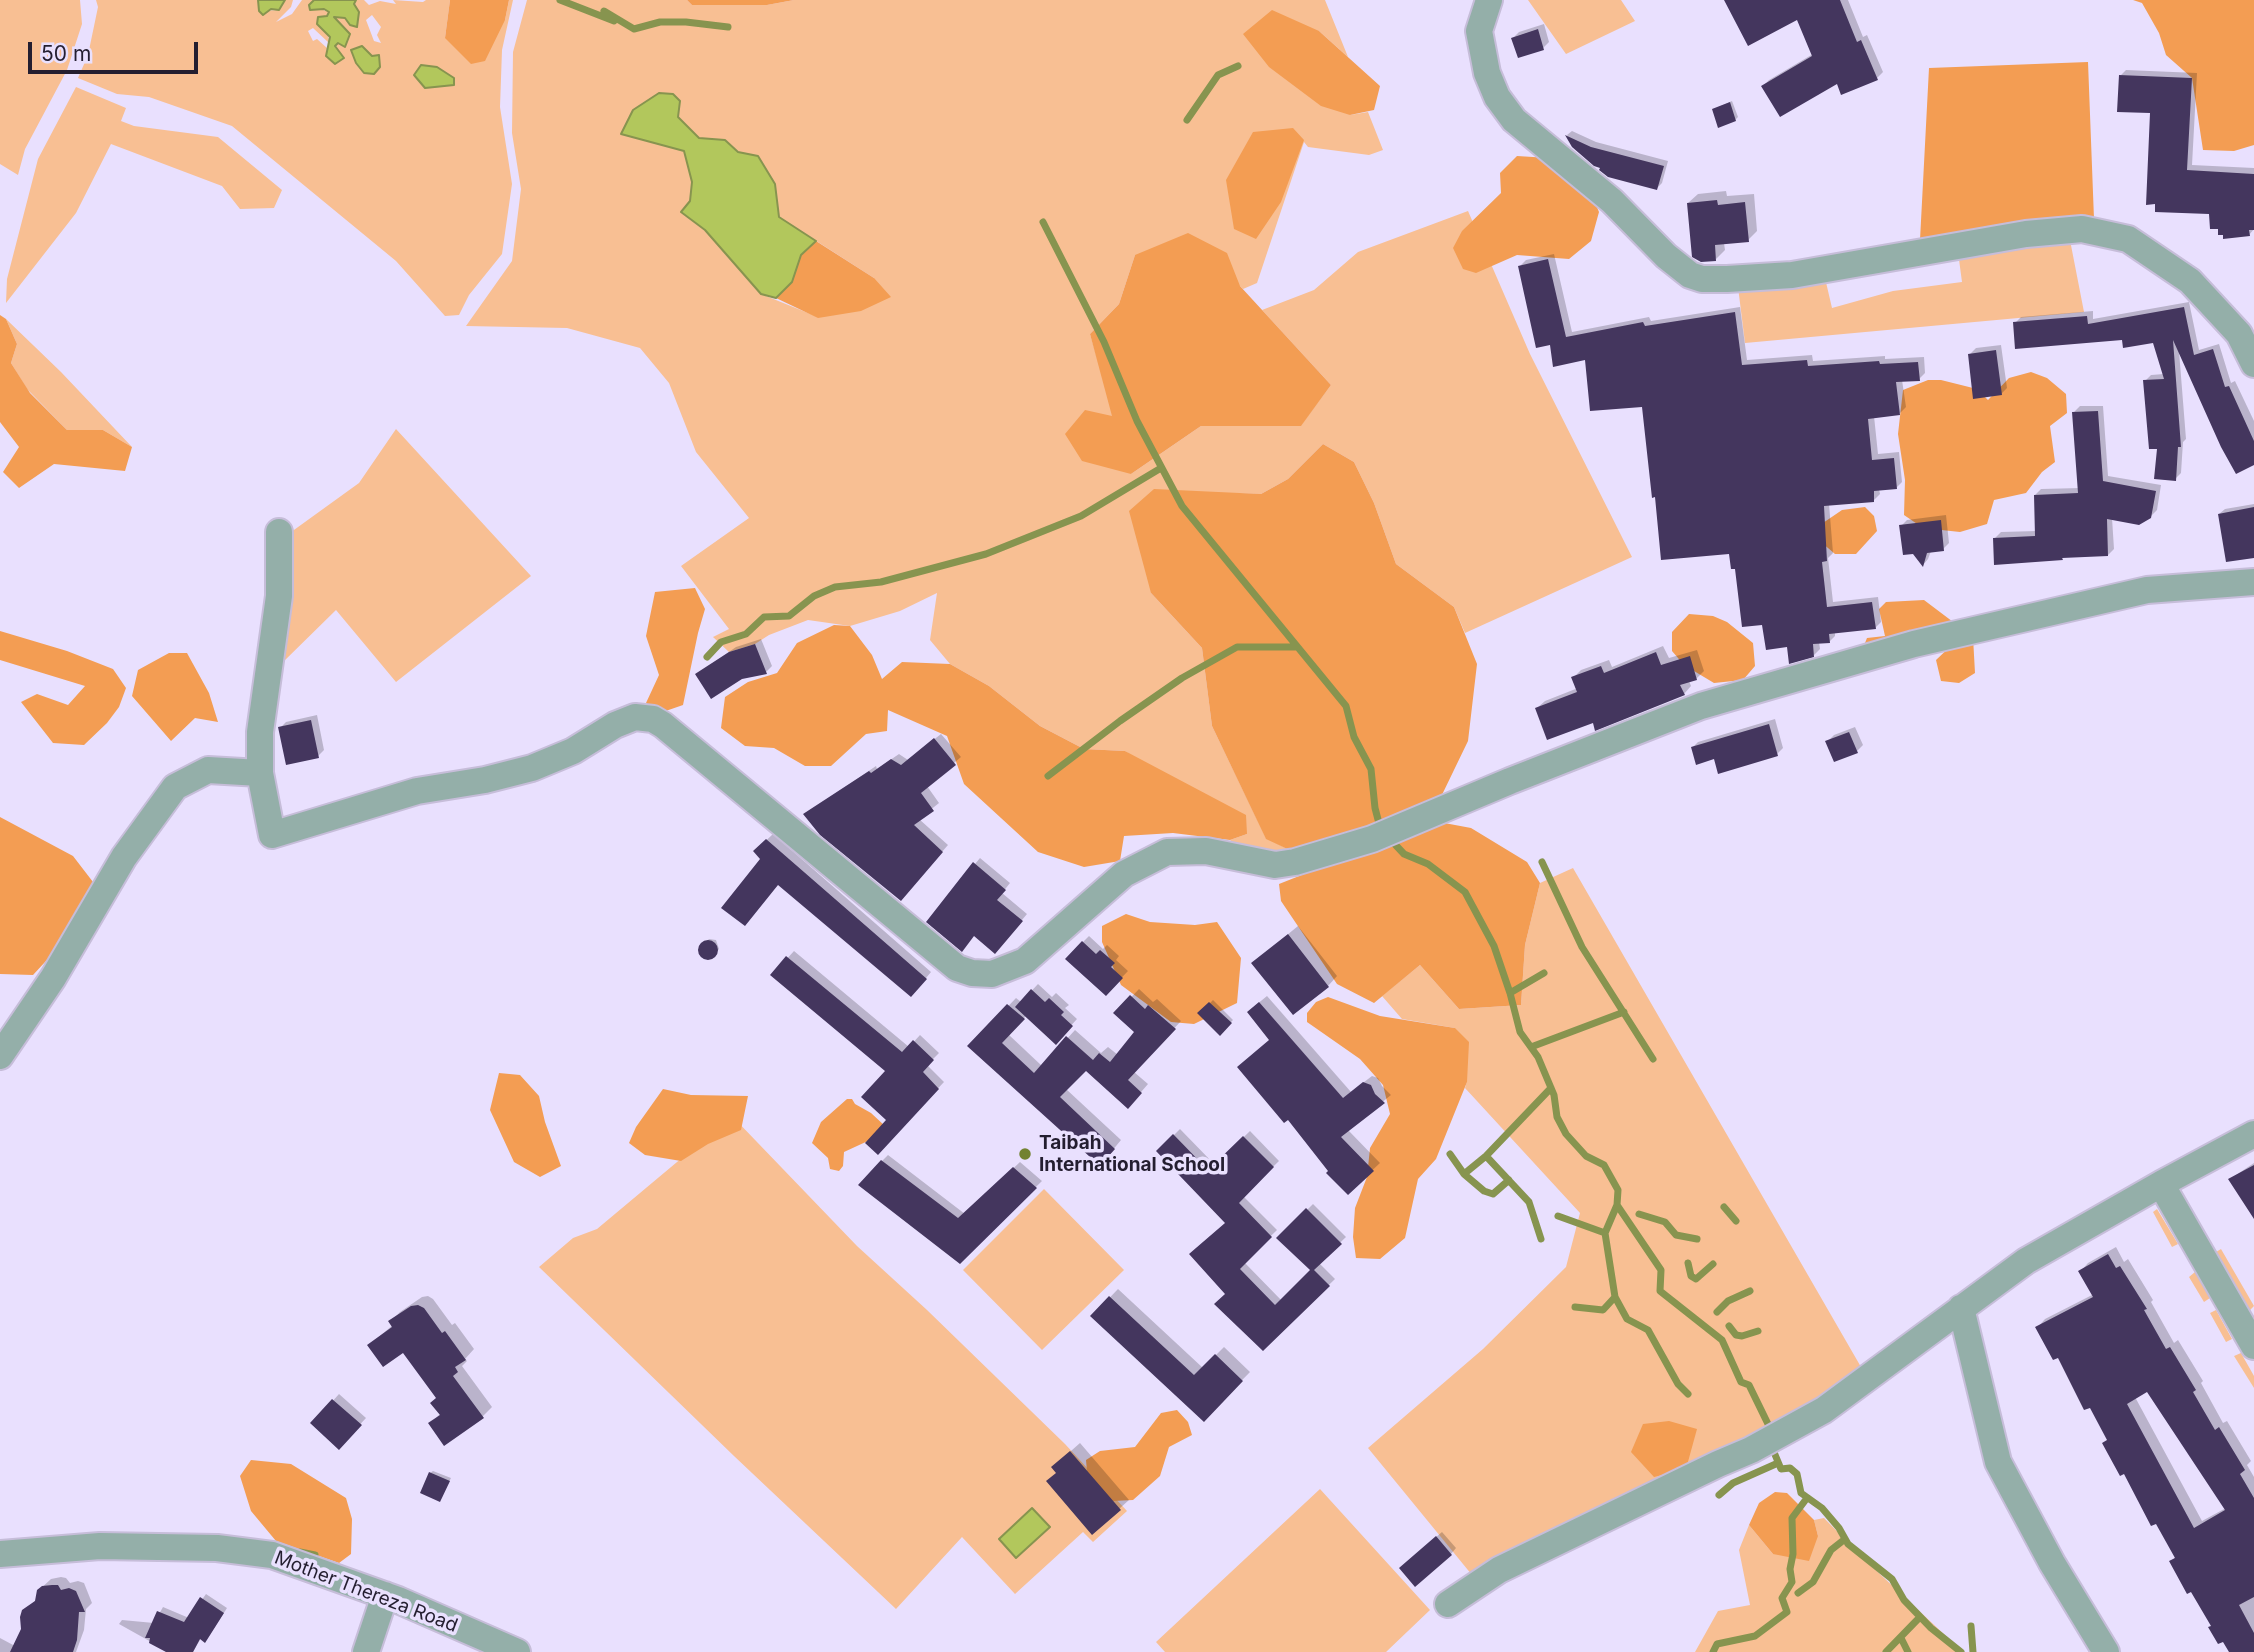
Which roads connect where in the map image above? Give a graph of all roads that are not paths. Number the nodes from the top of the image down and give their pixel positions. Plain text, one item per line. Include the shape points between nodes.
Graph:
1 (1489, 0) edge
2 (2254, 363) edge
3 (279, 532) dead end
4 (2254, 582) edge
5 (260, 773) junction
6 (0, 1056) edge
7 (2254, 1135) edge
8 (2161, 1184) junction
9 (1961, 1308) junction
10 (2254, 1346) edge
11 (0, 1554) edge
12 (385, 1595) junction
13 (1448, 1604) dead end
14 (366, 1652) edge
15 (517, 1652) edge
16 (2106, 1652) edge

1 - 2 street via 1479,31 1497,97 1514,120 1612,201 1690,275 1702,279 1792,275 2012,236 2082,229 2128,239 2190,281 2239,334
3 - 5 street via 279,596 260,732
4 - 5 street via 2147,590 1913,644 1701,706 1372,839 1295,863 1275,866 1206,851 1167,852 1124,874 1026,961 992,974 957,968 653,719 625,721 532,768 417,792 272,835
5 - 6 street via 208,770 175,787 124,857 53,978
7 - 8 street
8 - 9 street via 2026,1261
8 - 10 street
9 - 13 street via 1824,1410 1751,1450 1499,1570
9 - 16 street via 1998,1462
11 - 12 street, Mother Thereza Road via 100,1546 232,1549 293,1561
12 - 14 street
12 - 15 street, Mother Thereza Road

